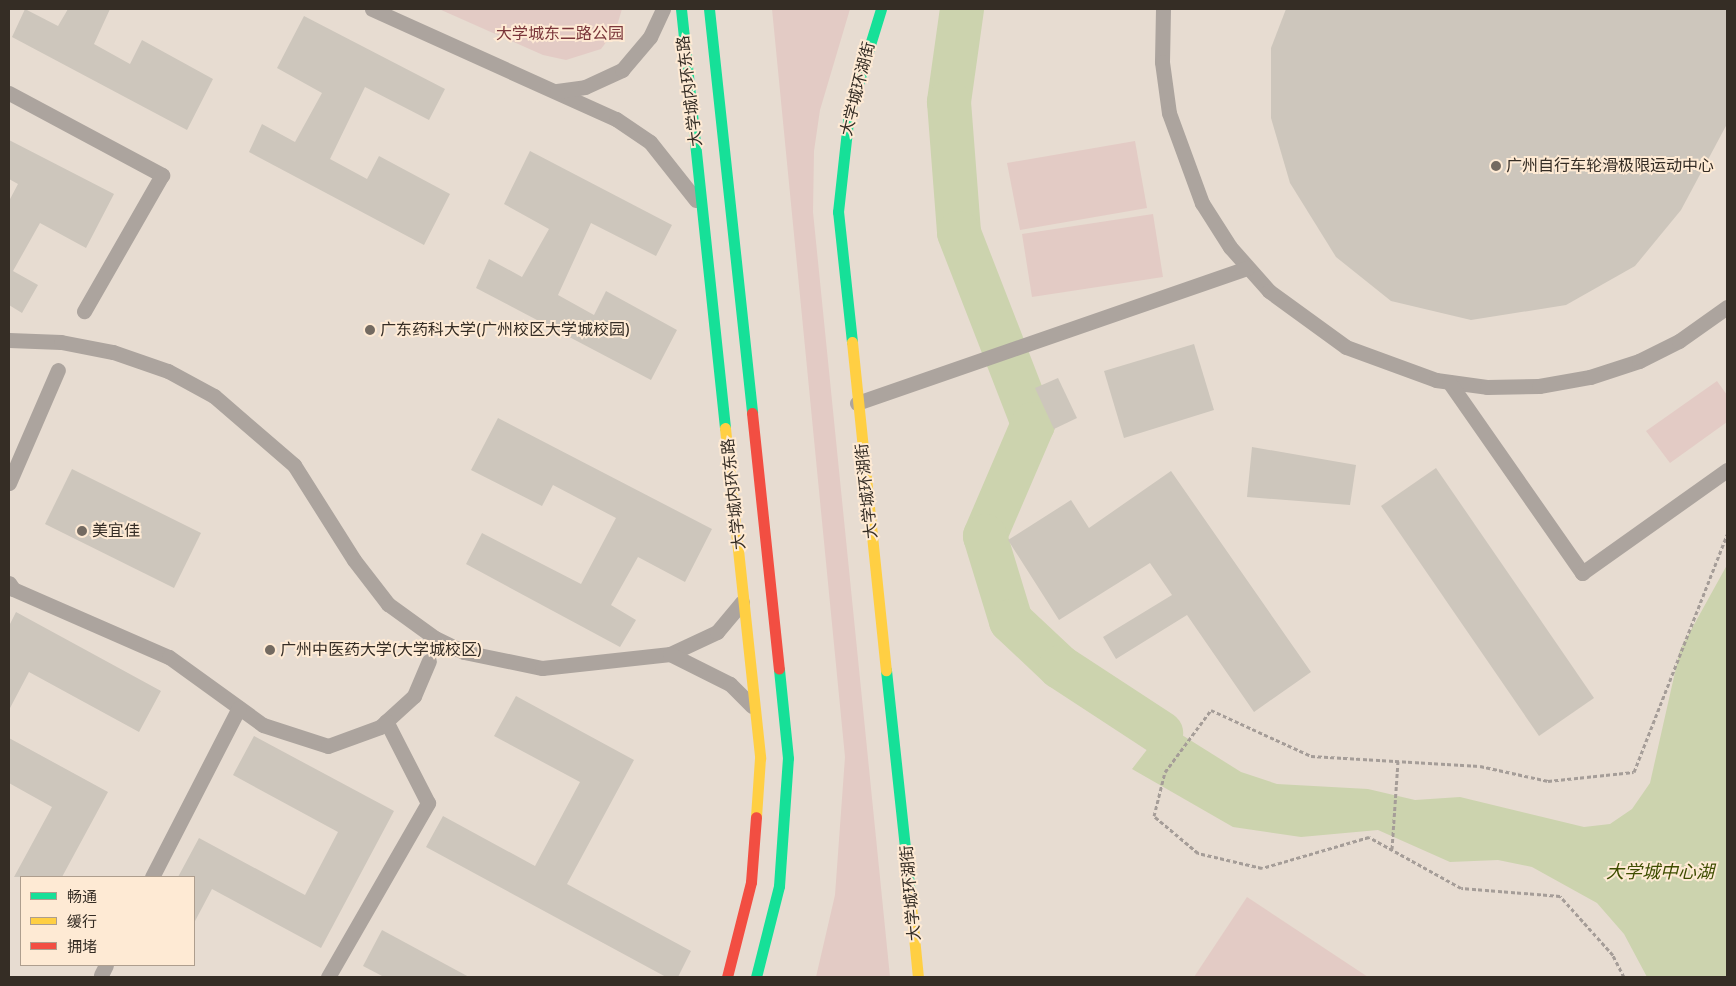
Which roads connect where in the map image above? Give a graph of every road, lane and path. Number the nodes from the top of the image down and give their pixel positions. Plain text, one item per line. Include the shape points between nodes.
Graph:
1 (372, 9) edge
2 (663, 9) edge
3 (680, 9) edge
4 (709, 9) edge
5 (881, 9) edge
6 (1163, 9) edge
7 (555, 91) junction
8 (9, 93) edge
9 (704, 217) junction
10 (1246, 268) junction
11 (1727, 307) edge
12 (84, 311) dead end
13 (9, 340) edge
14 (58, 370) dead end
15 (1450, 382) junction
16 (858, 403) junction
17 (1727, 470) edge
18 (9, 483) edge
19 (1727, 535) edge
20 (10, 590) edge
21 (745, 595) junction
22 (670, 654) junction
23 (429, 661) dead end
24 (239, 708) junction
25 (757, 714) junction
26 (386, 721) junction
27 (1398, 761) junction
28 (1392, 849) junction
29 (153, 876) edge
30 (328, 977) edge
31 (727, 977) edge
32 (756, 977) edge
33 (918, 977) edge
34 (1624, 977) edge

1 - 7 lane
2 - 7 lane via 650,37 622,70 585,87
3 - 9 main road, 大学城内环东路
4 - 32 main road, 大学城内环东路 via 788,758 779,886
5 - 16 main road, 大学城环湖街 via 849,113 841,161 838,212
6 - 10 lane via 1164,84 1179,148 1209,216
7 - 9 lane via 616,119 650,142 685,182
8 - 12 lane via 162,175
9 - 21 main road, 大学城内环东路
10 - 15 lane via 1285,306 1333,340 1394,368
10 - 16 lane
11 - 15 lane via 1659,352 1590,377 1524,387
13 - 22 lane via 61,342 113,352 168,371 214,396 294,466 354,560 388,604 442,642 489,660 542,668
14 - 18 lane
15 - 17 lane via 1582,573
16 - 33 main road, 大学城环湖街
19 - 27 path via 1634,772 1548,781 1480,766
20 - 24 lane via 169,657
21 - 22 lane via 717,632
21 - 25 main road, 大学城内环东路
22 - 25 lane via 730,684
23 - 26 lane via 414,696
24 - 26 lane via 262,725 328,746
24 - 29 lane
25 - 31 main road, 大学城内环东路 via 759,787 751,882
26 - 30 lane via 428,803
27 - 28 path
27 - 28 path via 1311,756 1211,710 1164,772 1154,816 1198,852 1262,868 1369,837
28 - 34 path via 1461,888 1560,896 1613,954

